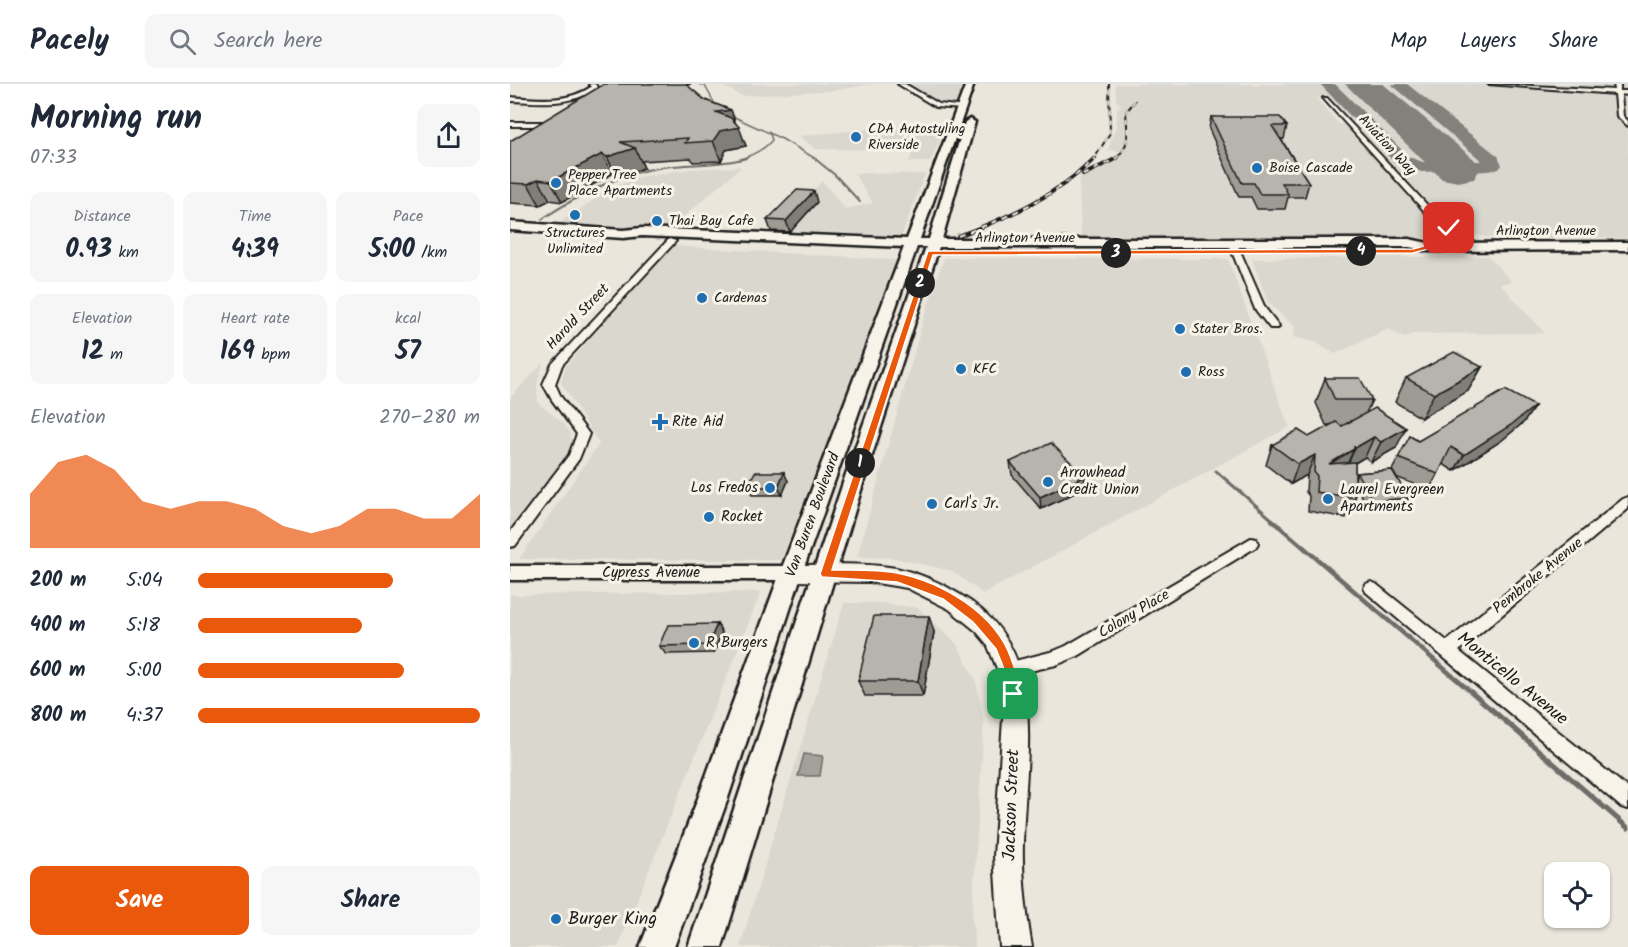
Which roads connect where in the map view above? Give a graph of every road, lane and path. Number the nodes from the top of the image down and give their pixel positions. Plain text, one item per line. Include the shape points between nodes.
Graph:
1 (592, 84) edge
2 (901, 84) edge
3 (970, 84) edge
4 (1491, 84) edge
5 (1617, 90) edge
6 (1628, 93) edge
7 (1325, 99) dead end
8 (512, 100) edge
9 (968, 109) junction
10 (1625, 119) edge
11 (562, 123) edge
12 (510, 124) edge
13 (1628, 124) edge
14 (510, 226) edge
15 (623, 234) junction
16 (724, 237) junction
17 (672, 241) junction
18 (1628, 246) edge
19 (1471, 247) junction
20 (909, 248) junction
21 (932, 248) junction
22 (1235, 248) junction
23 (889, 305) junction
24 (1274, 326) dead end
25 (875, 344) junction
26 (899, 344) junction
27 (880, 404) junction
28 (1628, 502) edge
29 (510, 543) edge
30 (1251, 543) dead end
31 (510, 573) edge
32 (791, 573) junction
33 (826, 574) junction
34 (1371, 588) dead end
35 (1447, 651) junction
36 (1010, 669) junction
37 (1628, 800) edge
38 (657, 947) edge
39 (705, 947) edge
40 (1017, 947) edge

1 - 8 street via 594,87 575,99
2 - 9 street via 938,106
3 - 9 main road, Van Buren Boulevard
4 - 5 street
5 - 6 street
5 - 10 street
7 - 19 street, Aviation Way via 1439,222 1456,231
9 - 20 main road, Van Buren Boulevard
9 - 21 main road, Van Buren Boulevard
10 - 13 street
11 - 12 street
14 - 15 main road, Arlington Avenue
15 - 16 main road, Arlington Avenue
15 - 17 main road, Arlington Avenue via 633,239
16 - 17 main road via 680,237
16 - 20 main road, Arlington Avenue
17 - 20 main road, Arlington Avenue via 842,251
17 - 29 street, Harold Street via 556,364 549,384 555,400 574,418 583,434 575,456
18 - 19 main road, Arlington Avenue
19 - 22 main road, Arlington Avenue via 1413,251
20 - 21 main road, Arlington Avenue
20 - 23 main road, Van Buren Boulevard
21 - 22 main road, Arlington Avenue
21 - 26 main road, Van Buren Boulevard
22 - 24 street via 1260,309
23 - 25 main road, Van Buren Boulevard
23 - 26 main road via 896,317 891,334
25 - 27 main road via 885,352 874,385
25 - 32 main road, Van Buren Boulevard
26 - 27 main road, Van Buren Boulevard
27 - 33 main road, Van Buren Boulevard
28 - 35 street, Pembroke Avenue
30 - 36 street, Colony Place via 1072,651
31 - 32 street, Cypress Avenue
32 - 33 main road, Jackson Street
32 - 38 main road, Van Buren Boulevard
33 - 36 main road, Jackson Street via 897,577 947,596 977,619 1001,646
33 - 39 main road, Van Buren Boulevard
34 - 35 street, Monticello Avenue
35 - 37 street, Monticello Avenue
36 - 40 main road, Jackson Street via 1015,722 1010,887

